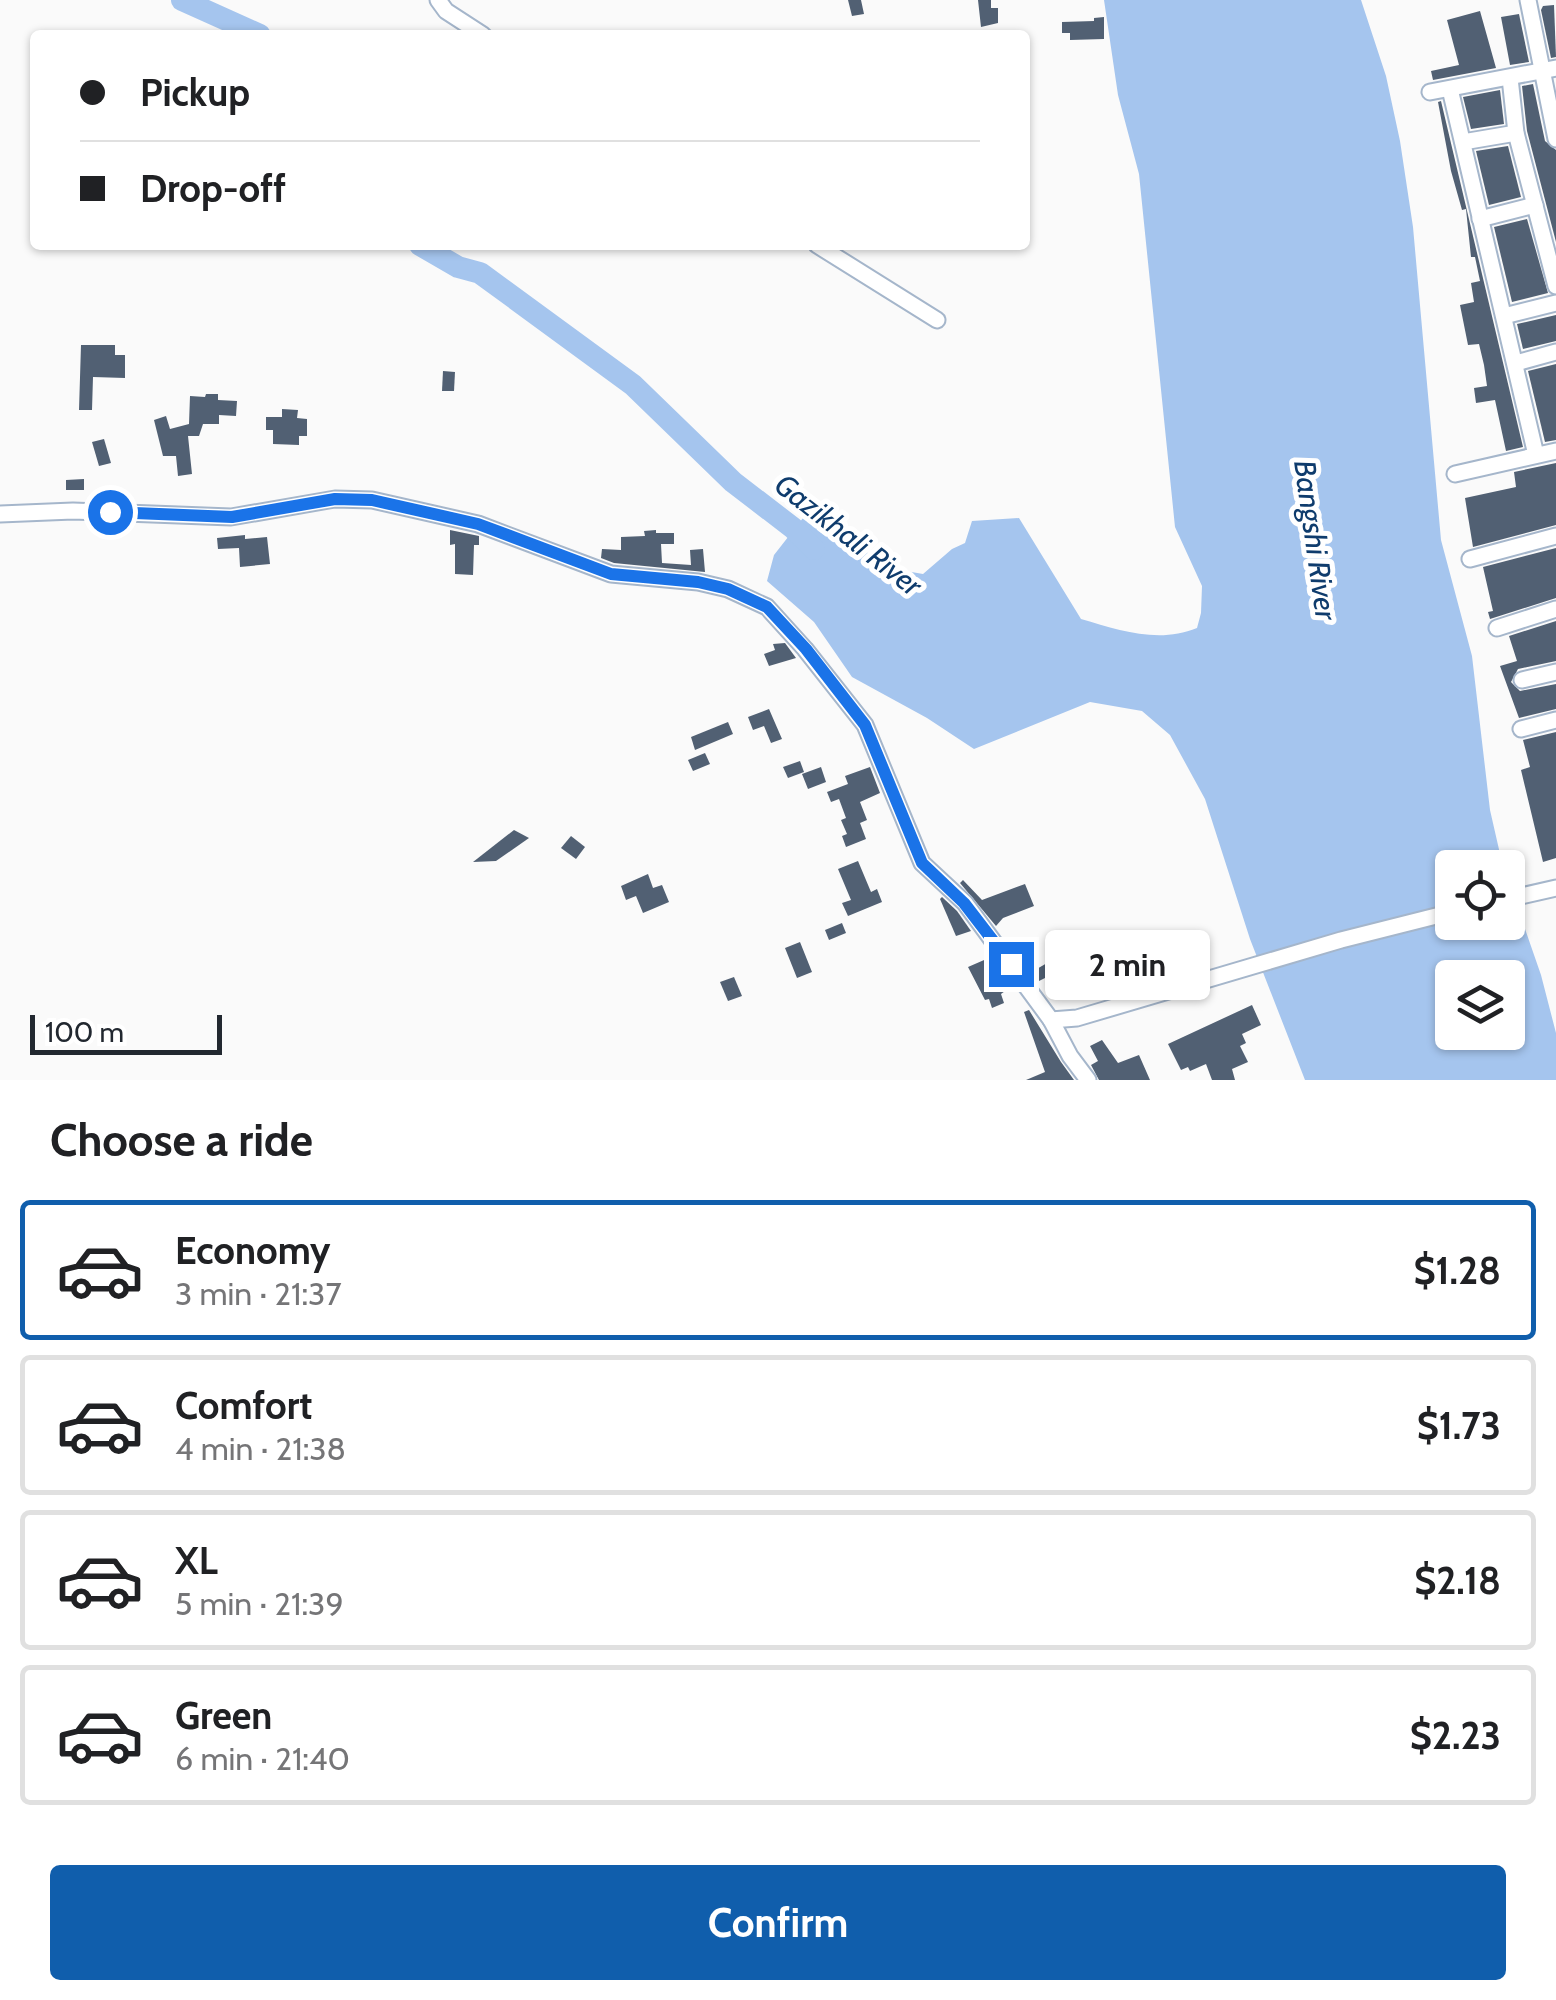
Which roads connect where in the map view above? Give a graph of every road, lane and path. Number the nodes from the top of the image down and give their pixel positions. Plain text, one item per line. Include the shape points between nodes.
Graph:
1 (438, 0) edge
2 (1528, 2) edge
3 (475, 30) edge
4 (1548, 70) edge
5 (1510, 78) junction
6 (1450, 88) junction
7 (1430, 92) dead end
8 (1516, 133) junction
9 (1556, 139) edge
10 (1463, 142) junction
11 (1535, 206) junction
12 (1480, 219) junction
13 (825, 250) edge
14 (1556, 286) edge
15 (1556, 303) edge
16 (1504, 316) junction
17 (936, 320) dead end
18 (1556, 352) edge
19 (1516, 364) junction
20 (1556, 451) edge
21 (1536, 455) junction
22 (1455, 474) dead end
23 (0, 514) edge
24 (1556, 536) edge
25 (1470, 559) dead end
26 (1556, 610) edge
27 (1497, 628) dead end
28 (1556, 672) edge
29 (1522, 680) dead end
30 (1556, 720) edge
31 (1521, 729) dead end
32 (1556, 888) edge
33 (1525, 895) edge
34 (1435, 916) edge
35 (1051, 1020) junction
36 (1088, 1080) edge

1 - 3 street
2 - 4 street
4 - 5 street
4 - 9 street
5 - 6 street
5 - 8 street
6 - 7 street
6 - 10 street
8 - 10 street
8 - 11 street
10 - 12 street
11 - 12 street
11 - 14 street
12 - 16 street
13 - 17 street
15 - 16 street
16 - 19 street
18 - 19 street
19 - 21 street
20 - 21 street
21 - 22 street
23 - 35 street via 232,517 335,499 372,500 478,524 611,574 698,582 767,607 865,725 922,863 964,903
24 - 25 street
26 - 27 street
28 - 29 street
30 - 31 street
32 - 33 street
34 - 35 street
35 - 36 street

